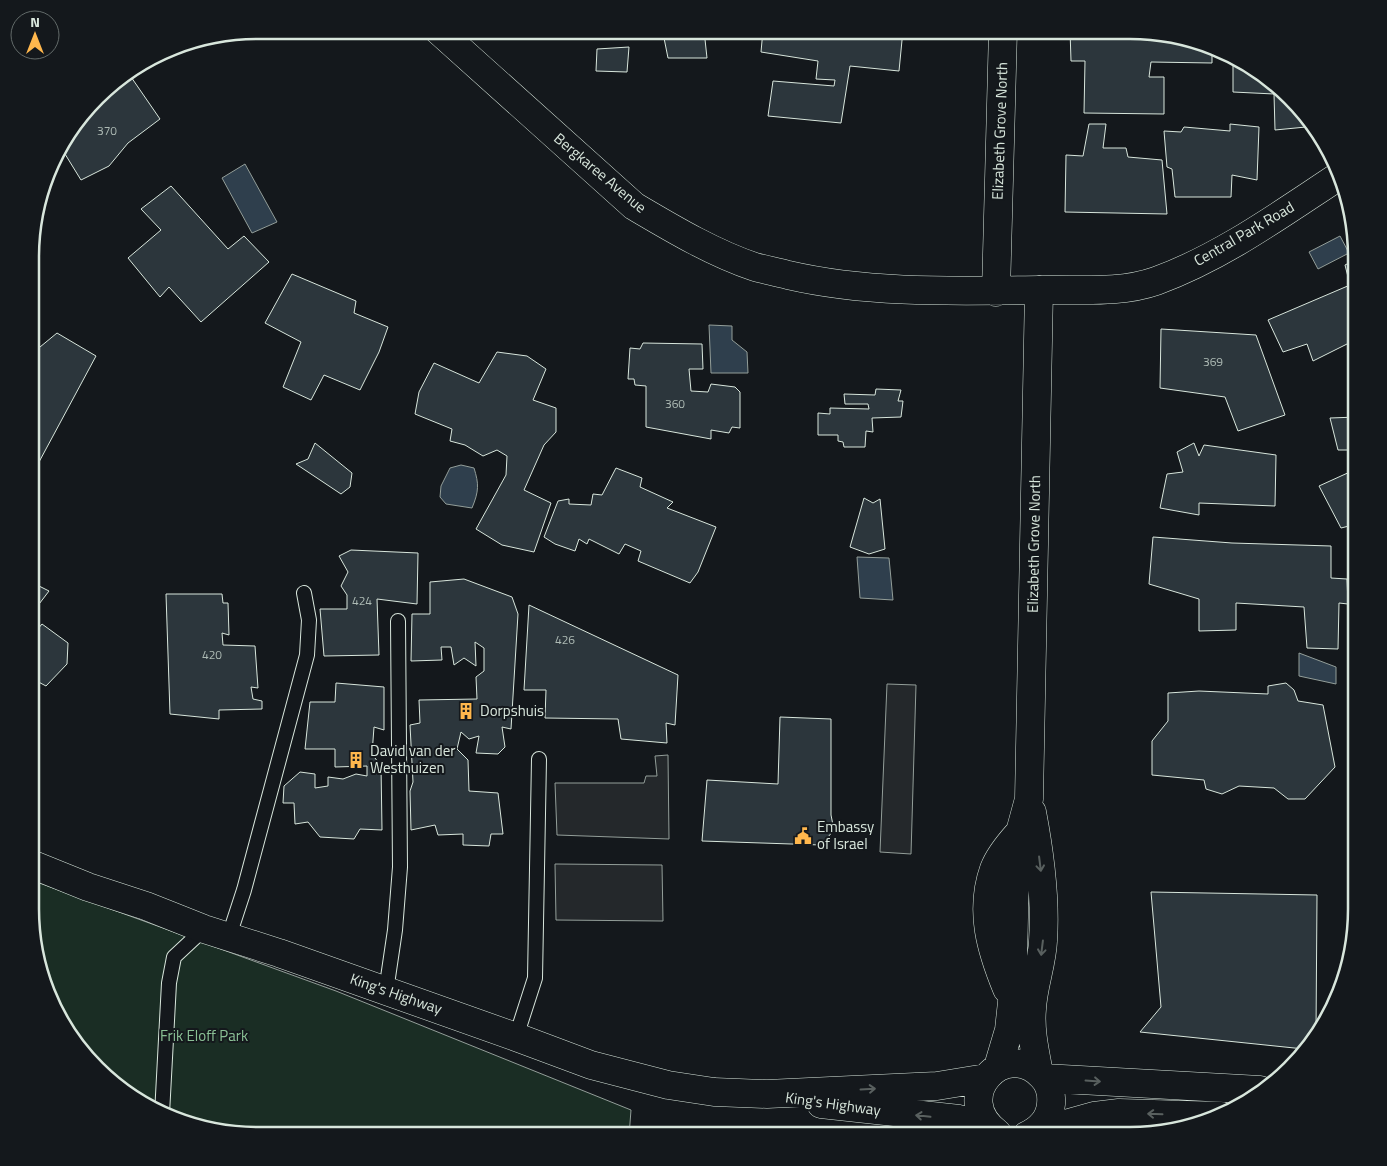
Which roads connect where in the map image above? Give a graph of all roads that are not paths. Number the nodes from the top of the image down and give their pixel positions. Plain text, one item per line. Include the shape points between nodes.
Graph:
1 (448, 39) edge
2 (1003, 39) edge
3 (1334, 179) edge
4 (1039, 290) junction
5 (996, 292) junction
6 (304, 593) dead end
7 (398, 620) dead end
8 (539, 759) dead end
9 (1029, 799) junction
10 (39, 867) edge
11 (216, 932) junction
12 (386, 991) junction
13 (516, 1036) junction
14 (992, 1073) junction
15 (1042, 1076) junction
16 (1253, 1090) edge
17 (767, 1094) junction
18 (162, 1106) edge
19 (1202, 1115) edge
20 (984, 1127) edge
21 (992, 1127) edge
22 (1039, 1127) edge
23 (1055, 1127) edge

1 - 5 street, Bergkaree Avenue via 634,206 719,252 756,267 852,287
2 - 5 street, Elizabeth Grove North
3 - 4 street, Central Park Road via 1206,259 1154,281 1108,290
4 - 5 street, Central Park Road
4 - 9 street, Elizabeth Grove North
6 - 11 lane via 309,620 307,655 244,890
7 - 12 lane via 400,867
8 - 13 lane via 535,978
9 - 14 street, Elizabeth Grove North via 1020,832 1015,875 1009,1030
9 -> 15 street, Elizabeth Grove North via 1042,886 1044,940 1031,1010 1033,1044
10 - 11 street, King's Highway
11 - 12 street, King's Highway
11 - 18 lane via 174,957 168,992
12 - 13 street, King's Highway
13 - 17 street, King's Highway via 591,1065 668,1085 714,1092
14 - 15 street, King's Highway via 1008,1064 1018,1064 1033,1068
17 -> 14 street, King's Highway via 937,1086
14 - 21 street, Elizabeth Grove North via 980,1089 978,1098 982,1118
15 -> 16 street
15 - 22 street, Elizabeth Grove North via 1051,1092 1051,1109
20 -> 17 street, King's Highway via 959,1119 830,1105
19 -> 23 street via 1119,1113

